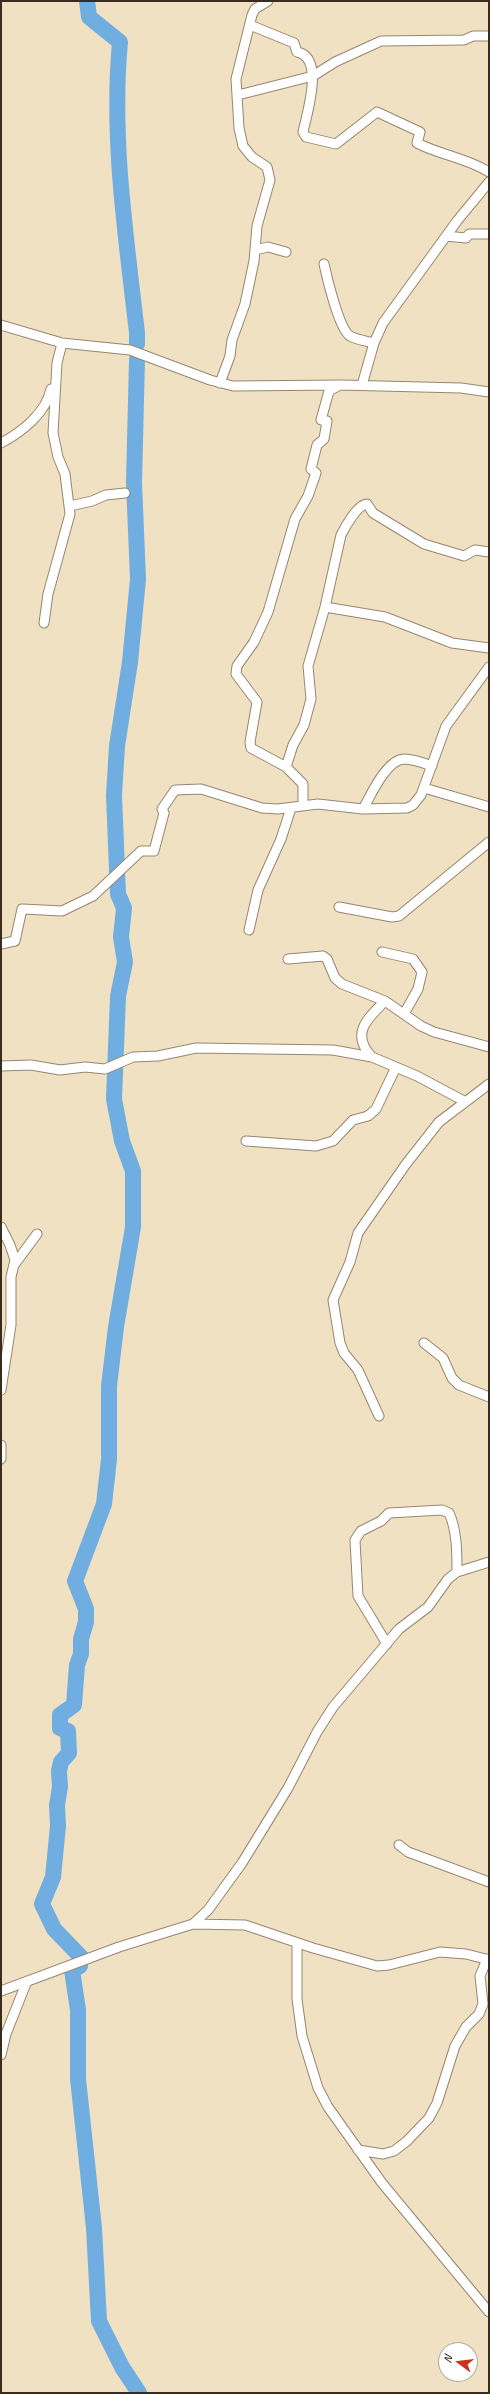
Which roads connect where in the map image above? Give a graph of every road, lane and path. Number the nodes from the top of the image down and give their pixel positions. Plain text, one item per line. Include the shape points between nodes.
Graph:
1 (268, 1) edge
2 (250, 25) junction
3 (489, 35) edge
4 (313, 76) junction
5 (238, 95) junction
6 (489, 172) edge
7 (489, 182) edge
8 (489, 234) edge
9 (446, 236) junction
10 (255, 250) junction
11 (286, 252) dead end
12 (324, 264) dead end
13 (1, 325) edge
14 (62, 343) junction
15 (374, 343) junction
16 (56, 379) junction
17 (220, 383) junction
18 (341, 384) junction
19 (362, 385) junction
20 (489, 392) edge
21 (2, 442) edge
22 (125, 492) dead end
23 (70, 506) junction
24 (489, 552) edge
25 (325, 607) junction
26 (44, 623) dead end
27 (489, 648) edge
28 (489, 667) edge
29 (432, 766) junction
30 (286, 767) junction
31 (424, 788) junction
32 (303, 805) junction
33 (489, 807) edge
34 (291, 808) junction
35 (363, 809) junction
36 (489, 842) edge
37 (338, 907) dead end
38 (249, 930) dead end
39 (1, 944) edge
40 (382, 952) dead end
41 (288, 959) dead end
42 (385, 1001) junction
43 (404, 1014) junction
44 (489, 1048) edge
45 (372, 1057) junction
46 (1, 1066) edge
47 (396, 1067) junction
48 (489, 1084) edge
49 (464, 1101) junction
50 (246, 1141) dead end
51 (1, 1227) edge
52 (37, 1234) dead end
53 (12, 1268) junction
54 (2, 1274) edge
55 (424, 1343) dead end
56 (1, 1390) edge
57 (489, 1397) edge
58 (379, 1416) dead end
59 (1, 1445) edge
60 (1, 1459) edge
61 (489, 1562) edge
62 (457, 1572) junction
63 (387, 1644) junction
64 (399, 1845) dead end
65 (489, 1882) edge
66 (193, 1924) junction
67 (297, 1943) junction
68 (488, 1960) edge
69 (27, 1981) junction
70 (1, 1991) edge
71 (1, 2055) edge
72 (358, 2150) junction
73 (489, 2312) edge

1 - 2 street via 255,9
2 - 4 street via 294,44 297,52 304,53 309,59
2 - 5 street via 236,79
3 - 4 street via 473,36 464,40 381,41 335,62
4 - 5 street
4 - 6 street via 303,132 306,137 336,144 377,112 420,132 417,143 431,150 461,158
5 - 10 street via 239,128 243,146 252,157 267,167 270,180 257,226
7 - 9 street
8 - 9 street via 469,234 466,238
9 - 15 street via 390,312
10 - 11 street via 268,247
10 - 17 street via 245,304
12 - 15 street via 336,313 343,329 350,336
13 - 14 street
14 - 16 street
14 - 17 street via 130,350
15 - 19 street
16 - 21 street via 52,382 49,399 37,415 24,429
16 - 23 street via 53,432 58,457 65,474
17 - 18 street via 246,388
18 - 19 street
18 - 30 street via 329,391 321,420 327,421 324,439 317,445 311,469 316,473 308,496 295,519 268,612 254,642 240,661 236,674 257,702 251,748
19 - 20 street via 461,388
22 - 23 street
23 - 26 street via 48,594
24 - 25 street via 475,550 464,556 424,544 373,513 367,504 363,504 341,535
25 - 27 street via 385,617 452,643
25 - 30 street via 308,666 311,699 304,725 293,744
28 - 29 street via 446,726
29 - 31 street
29 - 35 street via 405,759 398,760 384,773
30 - 32 street via 303,784
31 - 33 street
31 - 35 street via 417,800 407,808
32 - 34 street
32 - 35 street via 337,805
34 - 38 street via 281,839 258,890
34 - 39 street via 262,808 201,789 175,790 162,809 164,813 154,850 141,851 93,896 62,911 22,909 15,942
36 - 37 street via 399,916 392,917
40 - 43 street via 413,960 422,972 418,989
41 - 42 street via 323,956 335,978 342,984
42 - 43 street
42 - 45 street via 367,1019 363,1027 362,1043
43 - 44 street via 434,1032
45 - 46 street via 333,1050 196,1048 158,1056 133,1057 105,1069 85,1067 60,1070 32,1065
45 - 47 street
47 - 49 street
47 - 50 street via 376,1109 368,1116 353,1120 333,1141 316,1146
48 - 49 street
49 - 58 street via 435,1127 358,1233 350,1262 333,1300 340,1343 344,1353 358,1370
51 - 53 street via 14,1254
52 - 53 street
53 - 54 street
53 - 56 street via 11,1325
55 - 57 street via 443,1358 452,1378 460,1385
59 - 60 street
61 - 62 street
62 - 63 street via 448,1579 428,1607 399,1629
62 - 63 street via 456,1548 449,1513 442,1510 390,1513 381,1521 361,1531 356,1540 358,1596
63 - 66 street via 325,1719 288,1788 246,1857 208,1910
64 - 65 street via 408,1852
66 - 67 street via 245,1925
66 - 69 street via 119,1947
67 - 68 street via 377,1966 440,1952 466,1954
67 - 72 street via 297,1999 309,2063 328,2108
68 - 72 street via 480,1976 483,2004 479,2014 466,2026 455,2046 437,2103 429,2118 394,2151 383,2154
69 - 70 street
69 - 71 street via 8,2028
72 - 73 street

